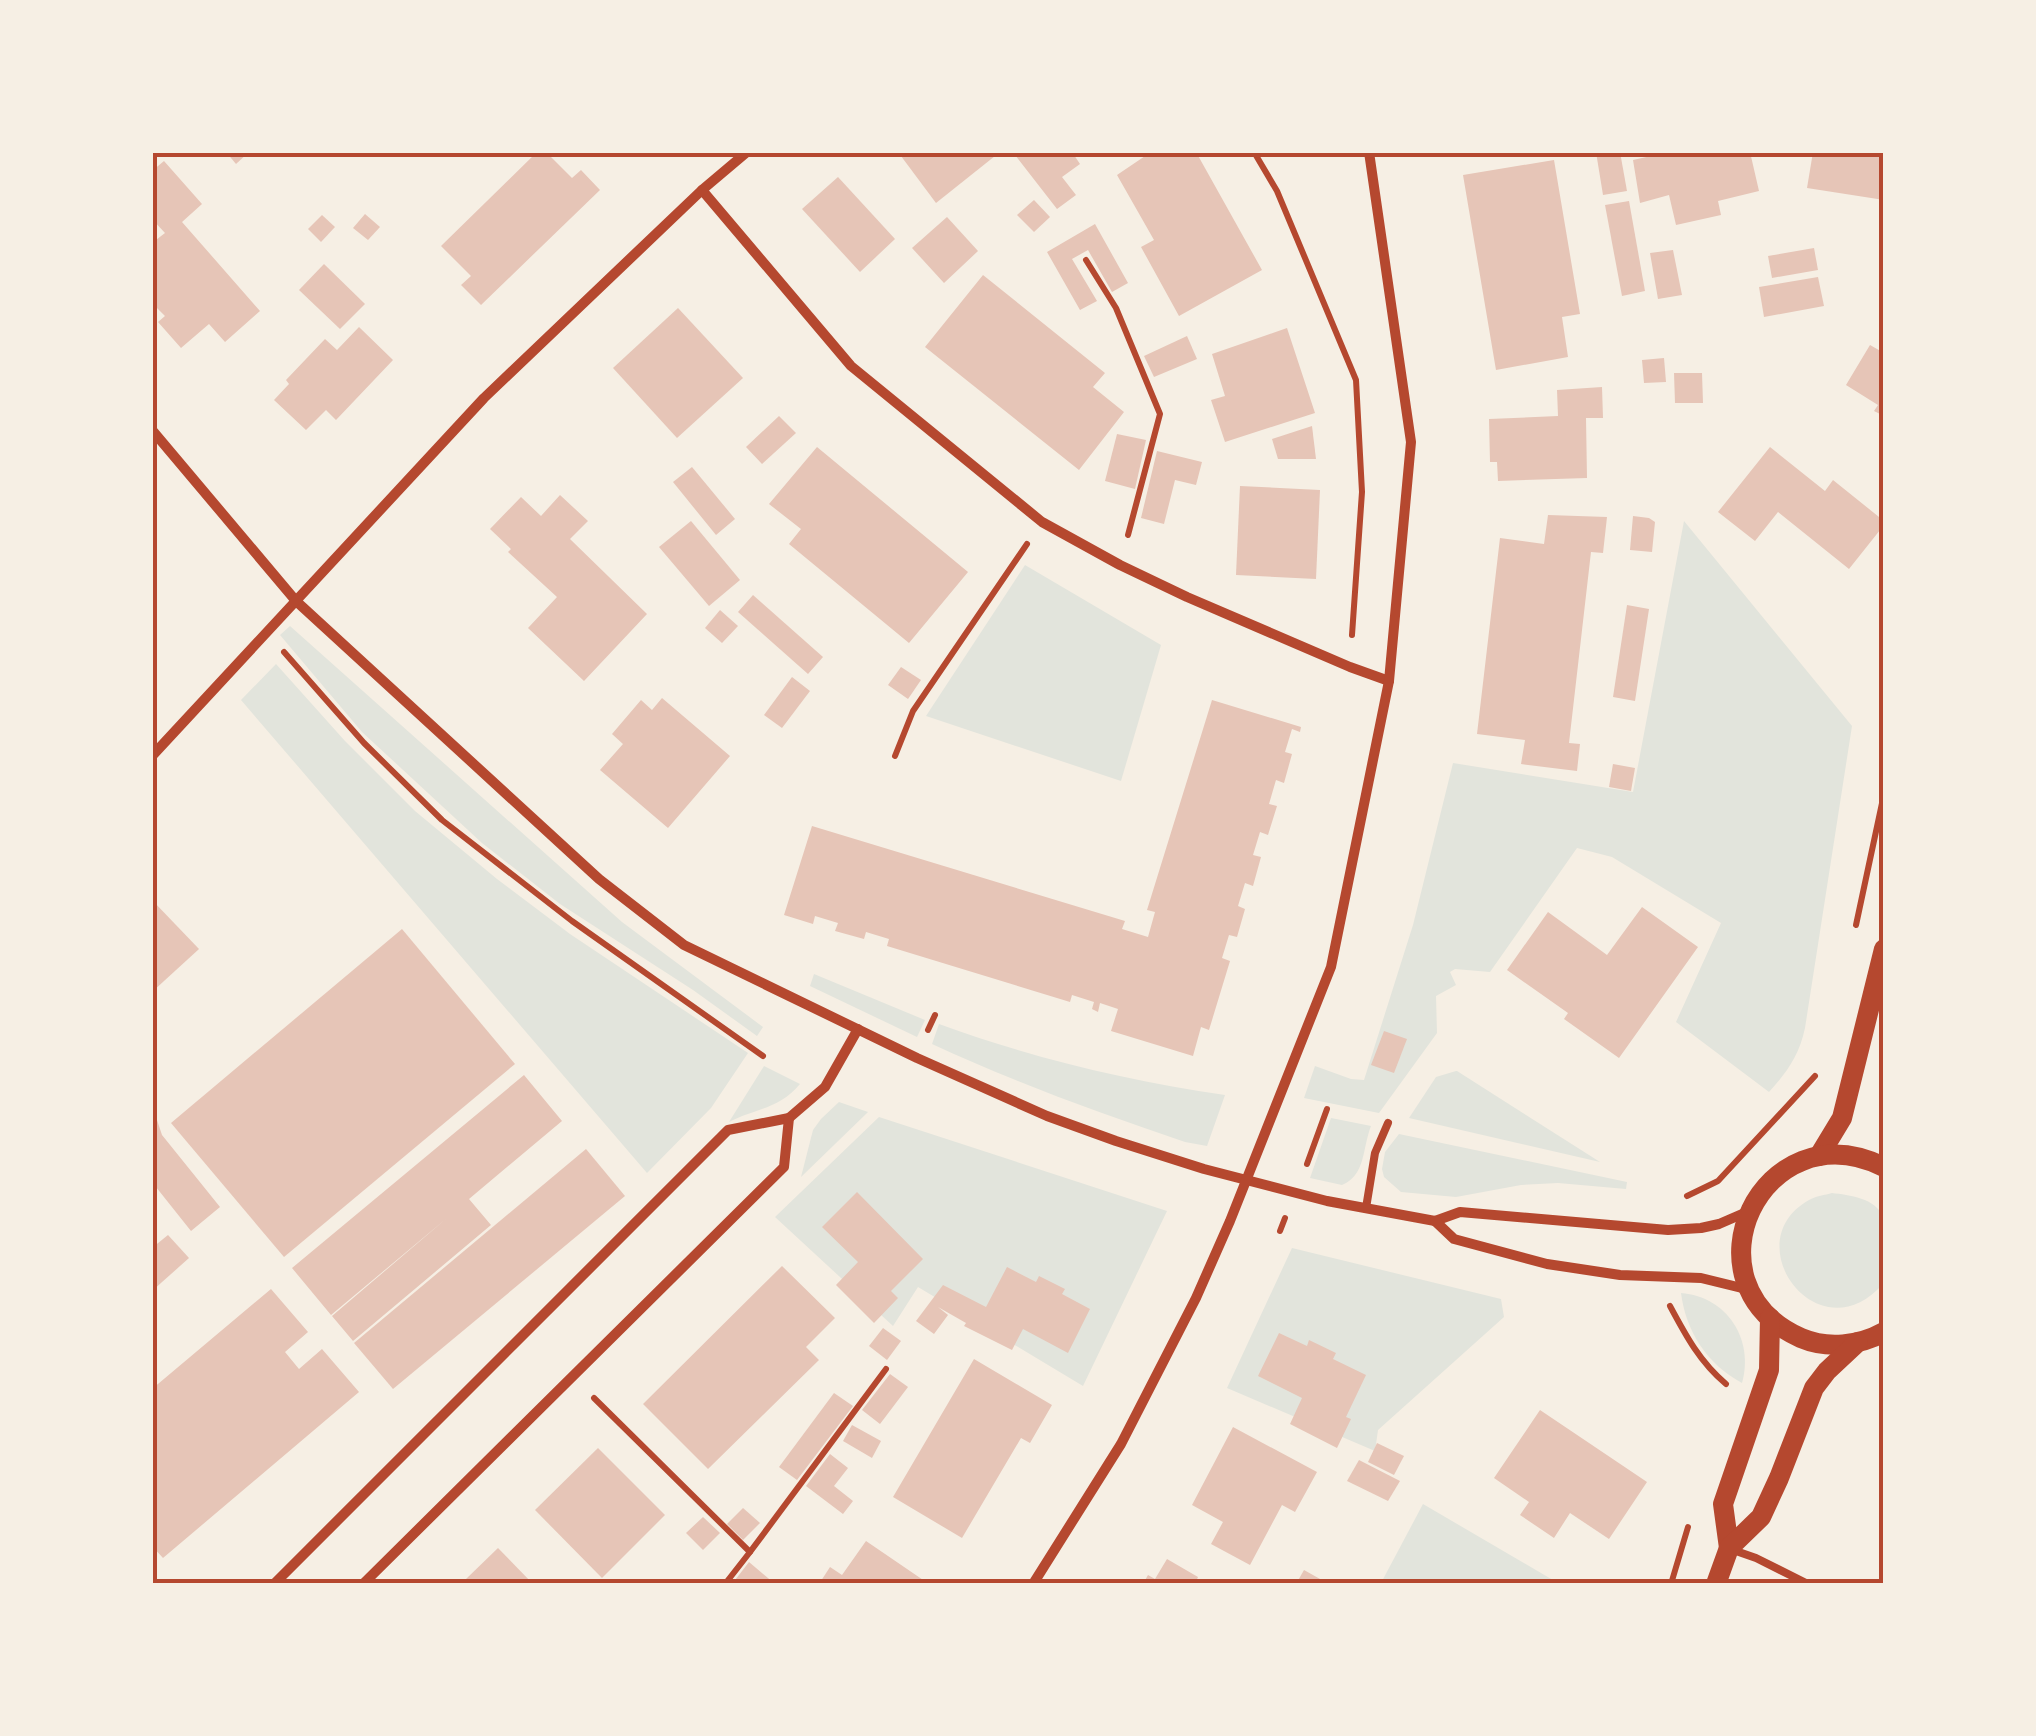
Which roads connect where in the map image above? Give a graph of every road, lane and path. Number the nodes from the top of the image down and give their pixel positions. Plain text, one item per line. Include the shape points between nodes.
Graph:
1 (747, 152) edge
2 (1254, 152) edge
3 (1369, 152) edge
4 (702, 190) junction
5 (1086, 260) dead end
6 (152, 430) edge
7 (1042, 522) junction
8 (1120, 565) junction
9 (296, 601) junction
10 (267, 634) junction
11 (1350, 667) junction
12 (1388, 681) junction
13 (152, 756) edge
14 (895, 756) dead end
15 (1883, 795) edge
16 (1856, 928) dead end
17 (1884, 949) edge
18 (858, 1029) junction
19 (763, 1056) dead end
20 (1328, 1109) dead end
21 (790, 1118) junction
22 (1388, 1123) dead end
23 (1819, 1156) junction
24 (1884, 1167) edge
25 (1303, 1173) dead end
26 (1247, 1180) junction
27 (1366, 1208) junction
28 (1750, 1211) junction
29 (1434, 1221) junction
30 (1751, 1290) junction
31 (1770, 1318) junction
32 (1884, 1332) edge
33 (1858, 1342) junction
34 (886, 1369) dead end
35 (572, 1376) junction
36 (1729, 1548) junction
37 (750, 1552) junction
38 (274, 1584) edge
39 (364, 1584) edge
40 (725, 1584) edge
41 (1034, 1584) edge
42 (1716, 1584) edge
43 (1808, 1584) edge

1 - 4 street
2 - 11 path via 1277,191 1356,380 1362,492
3 - 12 street via 1411,442
4 - 7 street via 850,366
4 - 9 street via 484,398
5 - 8 path via 1116,308 1160,414
6 - 9 street
7 - 8 street
7 - 14 path via 913,711
8 - 11 street
9 - 10 street
9 - 18 street via 600,879 684,945
10 - 13 street
10 - 19 path via 442,820
11 - 12 street
12 - 26 street via 1331,967
15 - 16 path
17 - 23 main road via 1842,1118
18 - 21 street via 824,1087
18 - 26 street via 1048,1116
20 - 25 path
21 - 35 street via 784,1167
21 - 38 street via 728,1130
22 - 27 lane via 1374,1153
23 - 24 main road
23 - 28 main road via 1785,1169
26 - 27 street
26 - 41 street via 1138,1412
27 - 29 street
28 - 29 street via 1720,1224 1668,1230 1460,1212
28 - 30 main road via 1741,1250
29 - 30 street via 1454,1240 1548,1264 1701,1278
30 - 31 main road
31 - 33 main road via 1811,1342
31 - 36 main road via 1768,1370 1723,1504
32 - 33 main road
33 - 36 main road via 1814,1388 1761,1516
34 - 37 path
35 - 37 path
35 - 39 street
36 - 42 main road
36 - 43 lane
37 - 40 path

